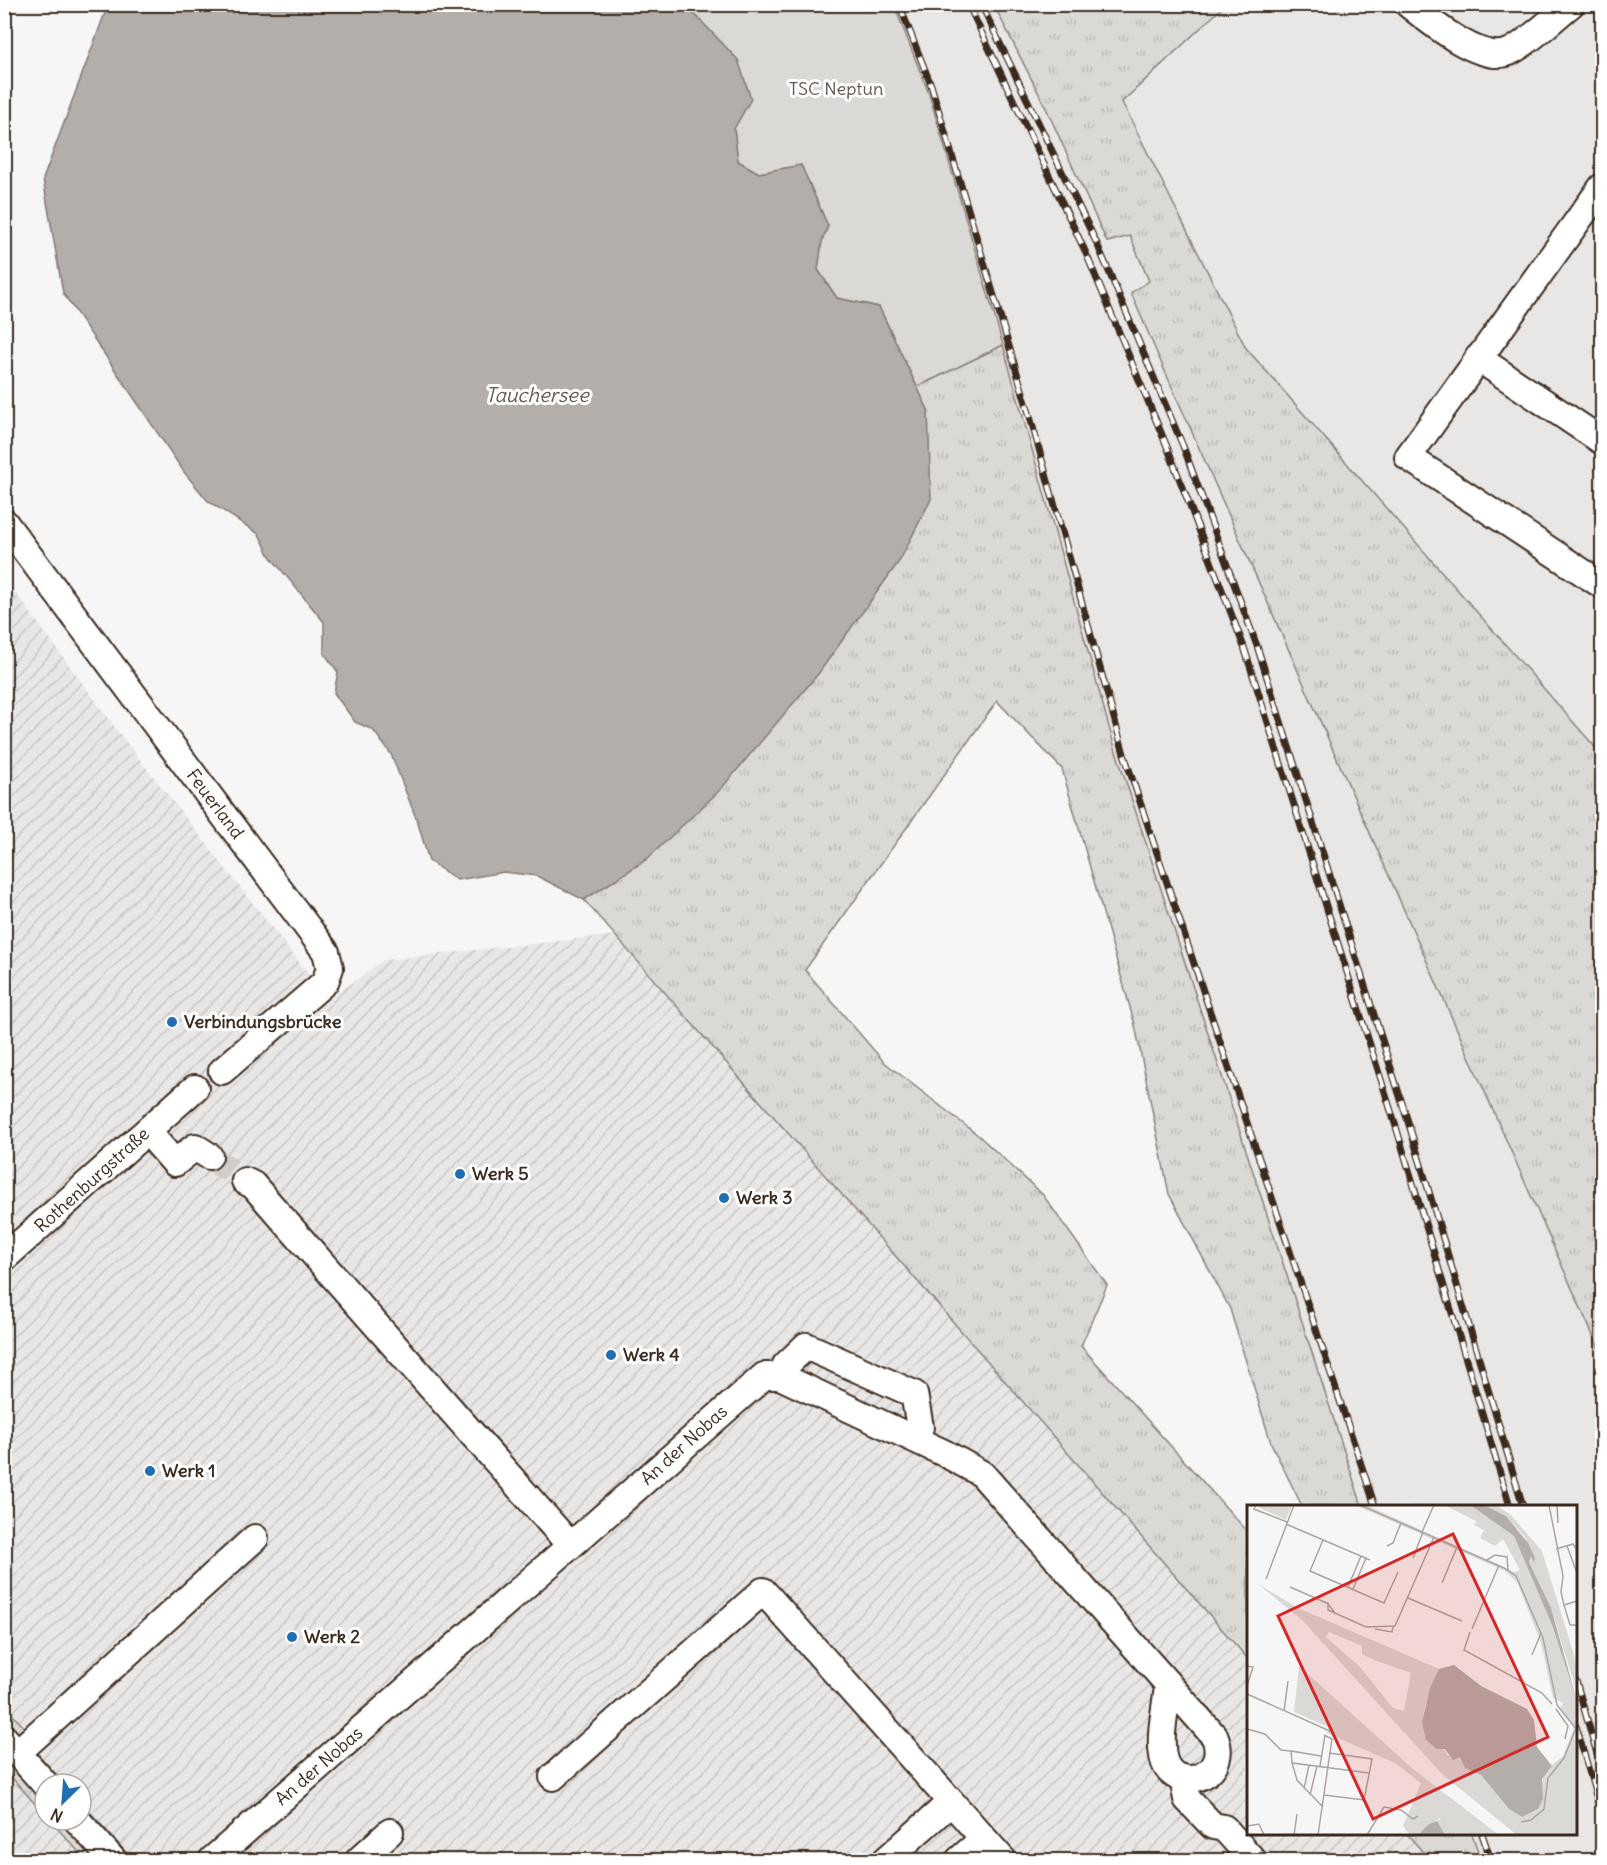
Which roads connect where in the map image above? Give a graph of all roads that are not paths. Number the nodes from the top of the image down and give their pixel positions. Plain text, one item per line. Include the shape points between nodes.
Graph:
1 (1408, 4) edge
2 (1571, 4) edge
3 (1602, 187) edge
4 (1478, 358) junction
5 (1602, 441) edge
6 (4, 522) edge
7 (1602, 585) edge
8 (222, 1071) dead end
9 (187, 1095) dead end
10 (147, 1131) junction
11 (209, 1156) tunnel mouth
12 (245, 1180) tunnel mouth
13 (4, 1258) edge
14 (780, 1376) junction
15 (920, 1427) dead end
16 (255, 1538) dead end
17 (570, 1545) junction
18 (1168, 1686) junction
19 (11, 1746) edge
20 (34, 1772) edge
21 (553, 1777) dead end
22 (1183, 1779) junction
23 (951, 1802) junction
24 (88, 1832) edge
25 (390, 1832) dead end
26 (983, 1839) junction
27 (113, 1860) edge
28 (212, 1860) edge
29 (359, 1860) edge
30 (886, 1860) edge
31 (959, 1860) edge
32 (1003, 1860) edge
33 (1253, 1860) edge

1 - 2 street via 1442,31 1482,52 1508,53
3 - 4 street
4 - 5 street
4 - 7 street via 1408,457
6 - 8 street, Feuerland via 326,952 330,968 325,982
9 - 10 street, Rothenburgstraße
10 - 11 street via 176,1163 195,1147
10 - 13 street, Rothenburgstraße
12 - 17 street
14 - 15 street via 806,1346 914,1394
14 - 17 street, An der Nobas via 764,1376 751,1384
14 - 18 street via 982,1474
16 - 19 street
17 - 28 street, An der Nobas
18 - 22 street via 1163,1756 1170,1772
18 - 22 street via 1215,1737 1218,1746 1215,1765 1207,1773
19 - 20 street
21 - 23 street via 763,1592
22 - 33 street via 1187,1800 1213,1826 1224,1828
23 - 26 street
23 - 30 street
24 - 27 street
25 - 29 street
26 - 31 street
26 - 32 street

